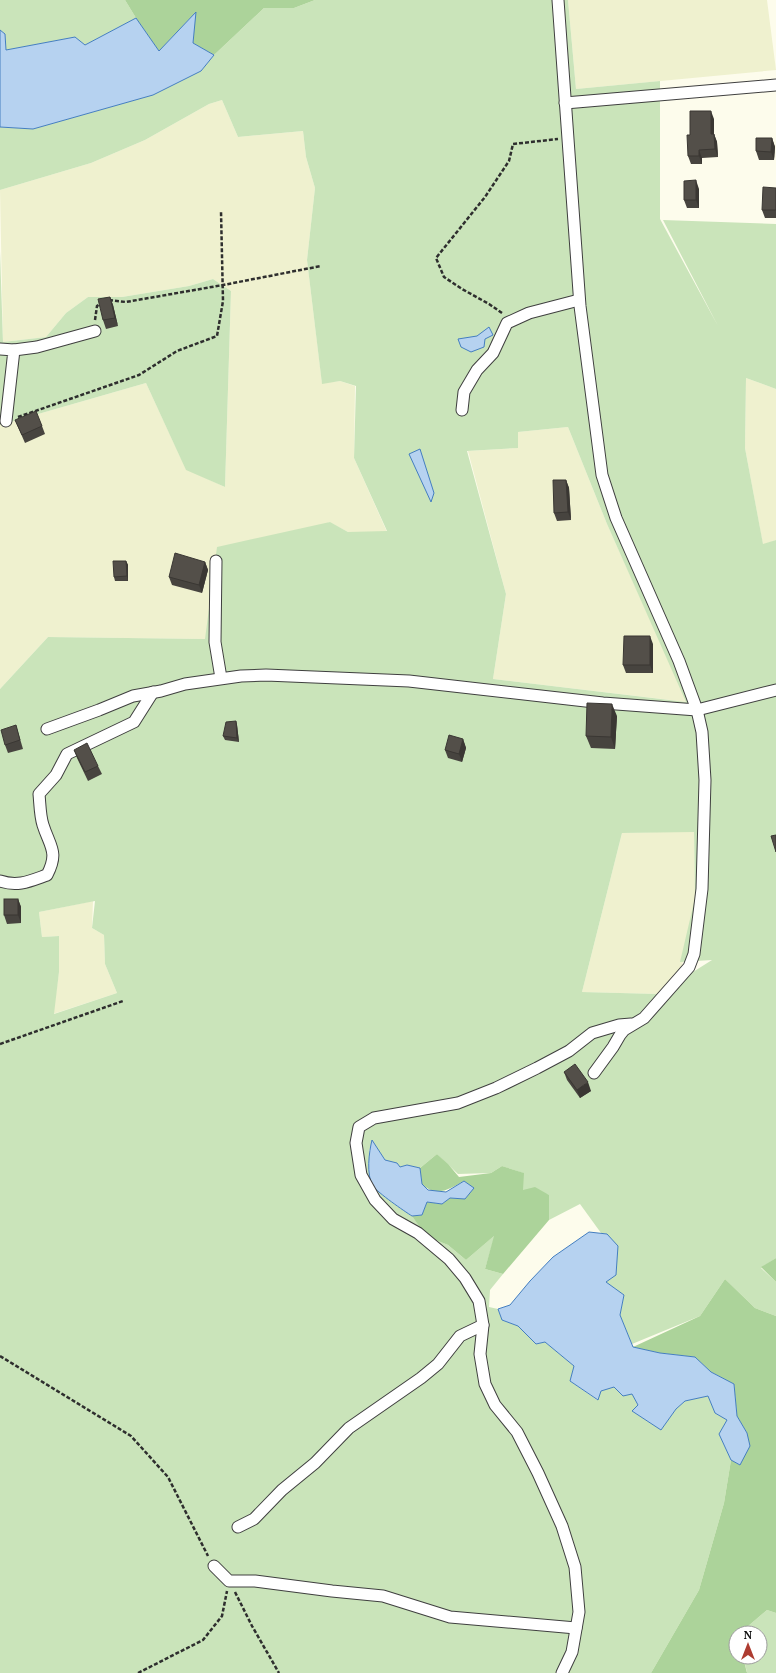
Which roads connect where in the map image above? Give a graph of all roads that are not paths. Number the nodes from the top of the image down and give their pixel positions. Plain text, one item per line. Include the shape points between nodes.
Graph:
1 (558, 0) edge
2 (776, 84) edge
3 (565, 103) junction
4 (579, 300) junction
5 (95, 331) road end
6 (0, 349) edge
7 (14, 350) junction
8 (462, 410) dead end
9 (6, 421) road end
10 (216, 562) dead end
11 (221, 678) junction
12 (776, 690) edge
13 (153, 692) junction
14 (698, 710) junction
15 (47, 729) dead end
16 (0, 881) edge
17 (634, 1024) junction
18 (594, 1073) dead end
19 (483, 1325) junction
20 (238, 1527) dead end
21 (214, 1566) road end
22 (576, 1628) junction
23 (562, 1673) edge

1 - 3 street
2 - 3 street
3 - 4 street
4 - 8 street via 529,313 507,323 493,353 477,370 464,392
4 - 14 street via 602,475 616,518
5 - 7 street via 37,348
6 - 7 street
7 - 9 street
10 - 11 street via 215,642
11 - 13 street
11 - 14 street via 266,676 409,681 603,703
12 - 14 street
13 - 15 street via 133,696
13 - 16 street via 134,722 67,754 56,775 39,794 43,824 53,849 54,863 48,875 12,885
14 - 17 street via 706,780 702,889 694,954 681,978 644,1018
17 - 18 street via 624,1030
17 - 19 street via 618,1025 592,1033 568,1051 537,1068 458,1103 374,1118 359,1127 356,1143 361,1175 375,1200 393,1219 431,1243 465,1278 479,1301
19 - 20 street via 460,1336 438,1364 349,1428 254,1519
19 - 22 street via 480,1354 484,1384 495,1405 517,1432 538,1473 562,1526 575,1567 579,1612
21 - 22 street via 229,1581 255,1581 383,1596 450,1617
22 - 23 street via 572,1652

